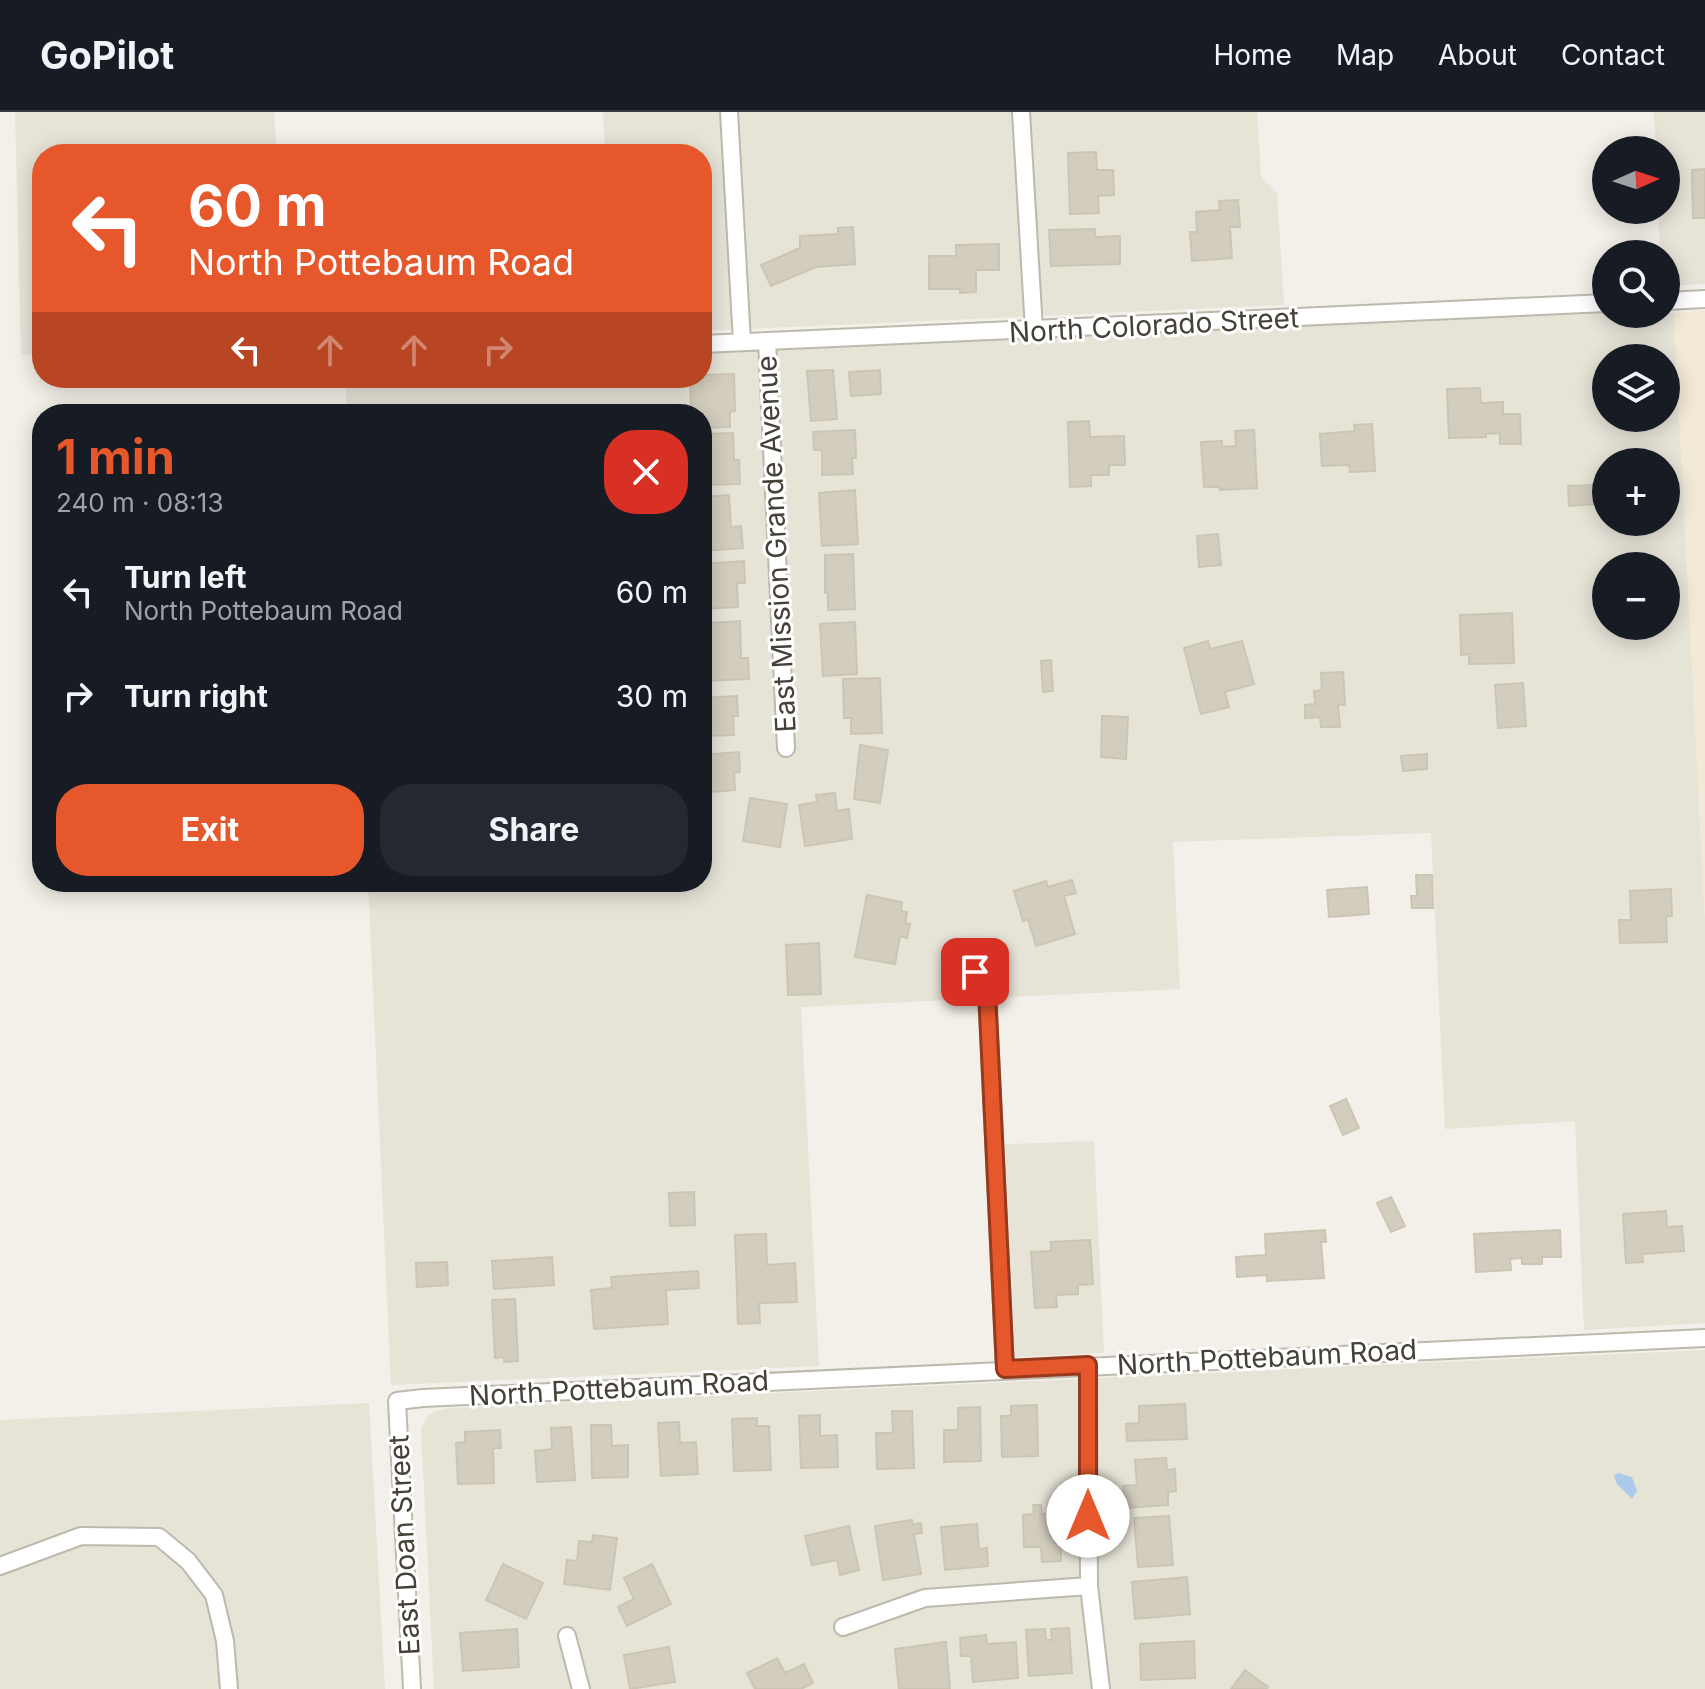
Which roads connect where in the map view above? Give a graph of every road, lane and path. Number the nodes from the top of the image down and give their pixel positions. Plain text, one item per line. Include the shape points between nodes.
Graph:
1 (729, 112) edge
2 (1021, 112) edge
3 (1705, 299) edge
4 (1680, 300) edge
5 (1592, 304) edge
6 (1034, 330) junction
7 (767, 341) junction
8 (742, 342) junction
9 (712, 344) edge
10 (786, 748) dead end
11 (963, 953) dead end
12 (1705, 1338) edge
13 (1088, 1365) junction
14 (1005, 1369) junction
15 (397, 1401) joint
16 (0, 1566) edge
17 (1089, 1586) junction
18 (843, 1627) dead end
19 (567, 1636) dead end
20 (229, 1689) edge
21 (412, 1689) edge
22 (581, 1689) edge
23 (1101, 1689) edge

1 - 8 street
2 - 6 street
3 - 4 street
5 - 6 street, North Colorado Street
6 - 7 street, North Colorado Street
7 - 8 street, North Colorado Street
7 - 10 street, East Mission Grande Avenue
8 - 9 street, North Colorado Street
11 - 14 street via 987,991
12 - 13 street, North Pottebaum Road
13 - 14 street, North Pottebaum Road
13 - 17 street
14 - 15 street, North Pottebaum Road
15 - 21 street, East Doan Street
16 - 20 street via 81,1536 159,1537 188,1561 214,1595
17 - 18 street via 925,1598
17 - 23 street
19 - 22 street

